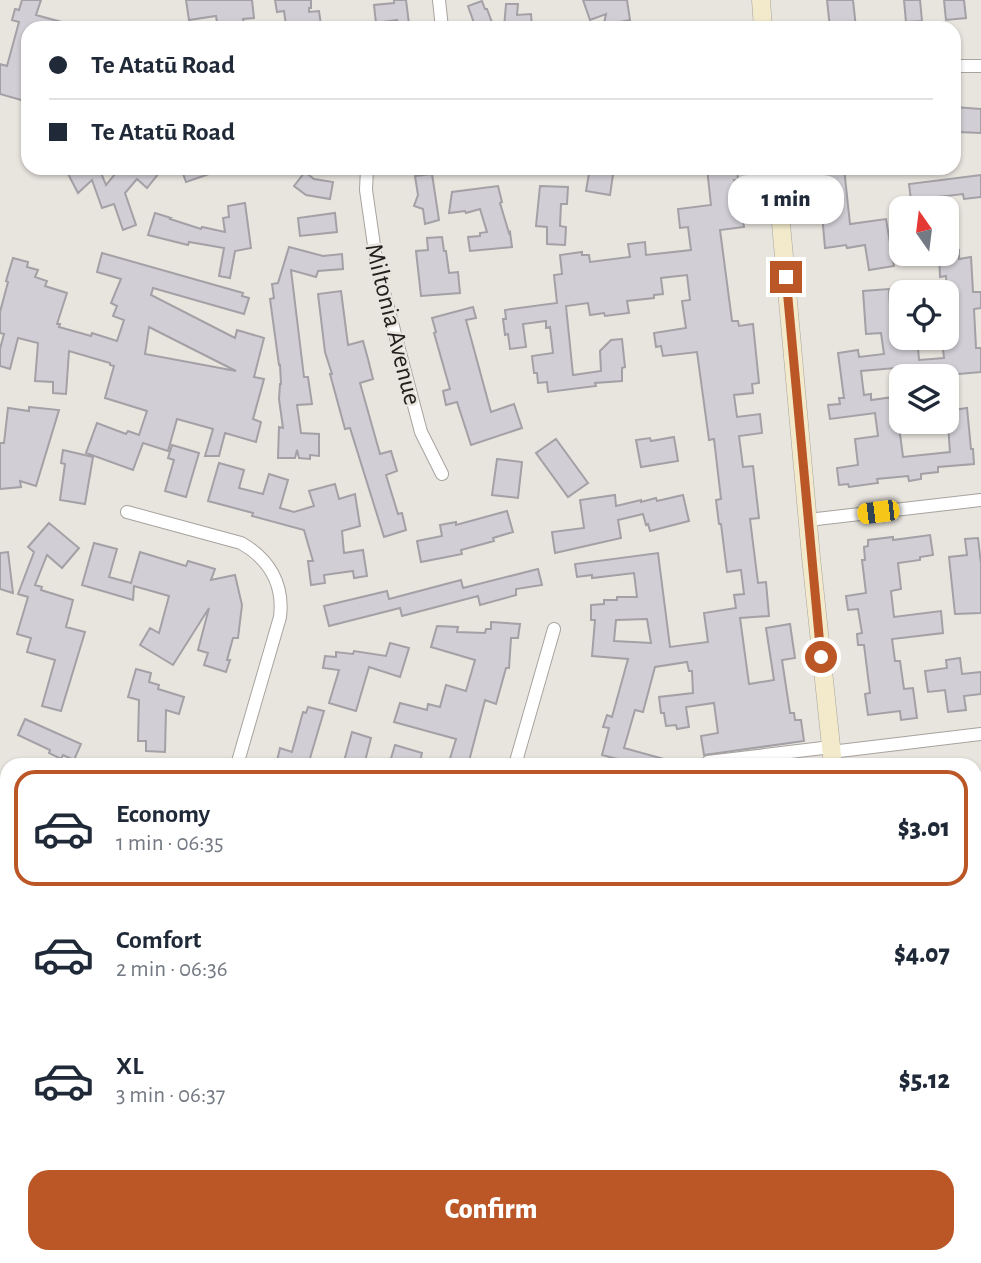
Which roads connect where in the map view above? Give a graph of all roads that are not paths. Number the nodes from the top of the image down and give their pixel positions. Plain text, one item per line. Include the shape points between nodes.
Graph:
1 (439, 0) edge
2 (761, 0) edge
3 (441, 21) edge
4 (763, 21) edge
5 (961, 66) edge
6 (981, 66) edge
7 (367, 175) edge
8 (777, 175) edge
9 (442, 474) dead end
10 (981, 500) edge
11 (127, 512) dead end
12 (808, 520) junction
13 (554, 629) dead end
14 (981, 734) edge
15 (832, 755) edge
16 (239, 758) edge
17 (518, 758) edge
18 (770, 758) edge

1 - 3 street
2 - 4 main road
5 - 6 street
7 - 9 street, Miltonia Avenue via 377,266 421,432
8 - 12 main road
10 - 12 street
11 - 16 street via 240,543 255,551 274,576 281,597 280,617
12 - 15 main road
13 - 17 street
14 - 15 street
15 - 18 street

